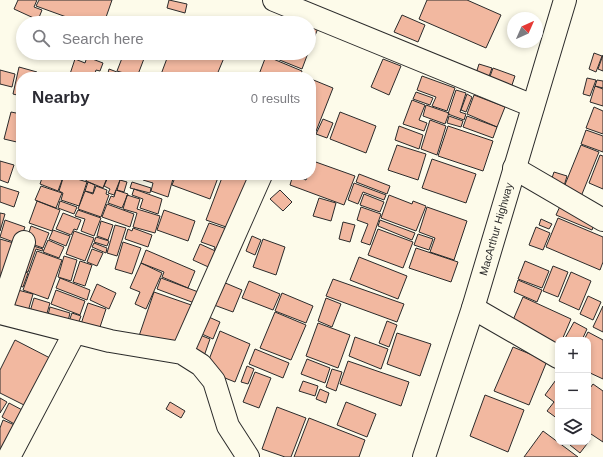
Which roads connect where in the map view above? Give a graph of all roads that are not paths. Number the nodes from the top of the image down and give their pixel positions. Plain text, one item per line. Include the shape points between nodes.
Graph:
1 (274, 0) edge
2 (565, 0) edge
3 (313, 16) edge
4 (316, 17) edge
5 (533, 106) junction
6 (514, 168) junction
7 (258, 180) edge
8 (603, 220) edge
9 (24, 242) dead end
10 (473, 308) junction
11 (0, 313) edge
12 (75, 332) junction
13 (182, 353) junction
14 (555, 355) edge
15 (427, 456) edge
16 (9, 457) edge
17 (248, 457) edge

1 - 3 main road
2 - 5 main road, MacArthur Highway
4 - 5 main road
5 - 6 main road, MacArthur Highway
6 - 8 main road
6 - 10 main road, MacArthur Highway
7 - 13 main road
9 - 11 main road
10 - 14 main road
10 - 15 main road, MacArthur Highway
11 - 12 main road
12 - 13 main road
12 - 16 main road
13 - 17 main road via 201,365 214,382 228,426

